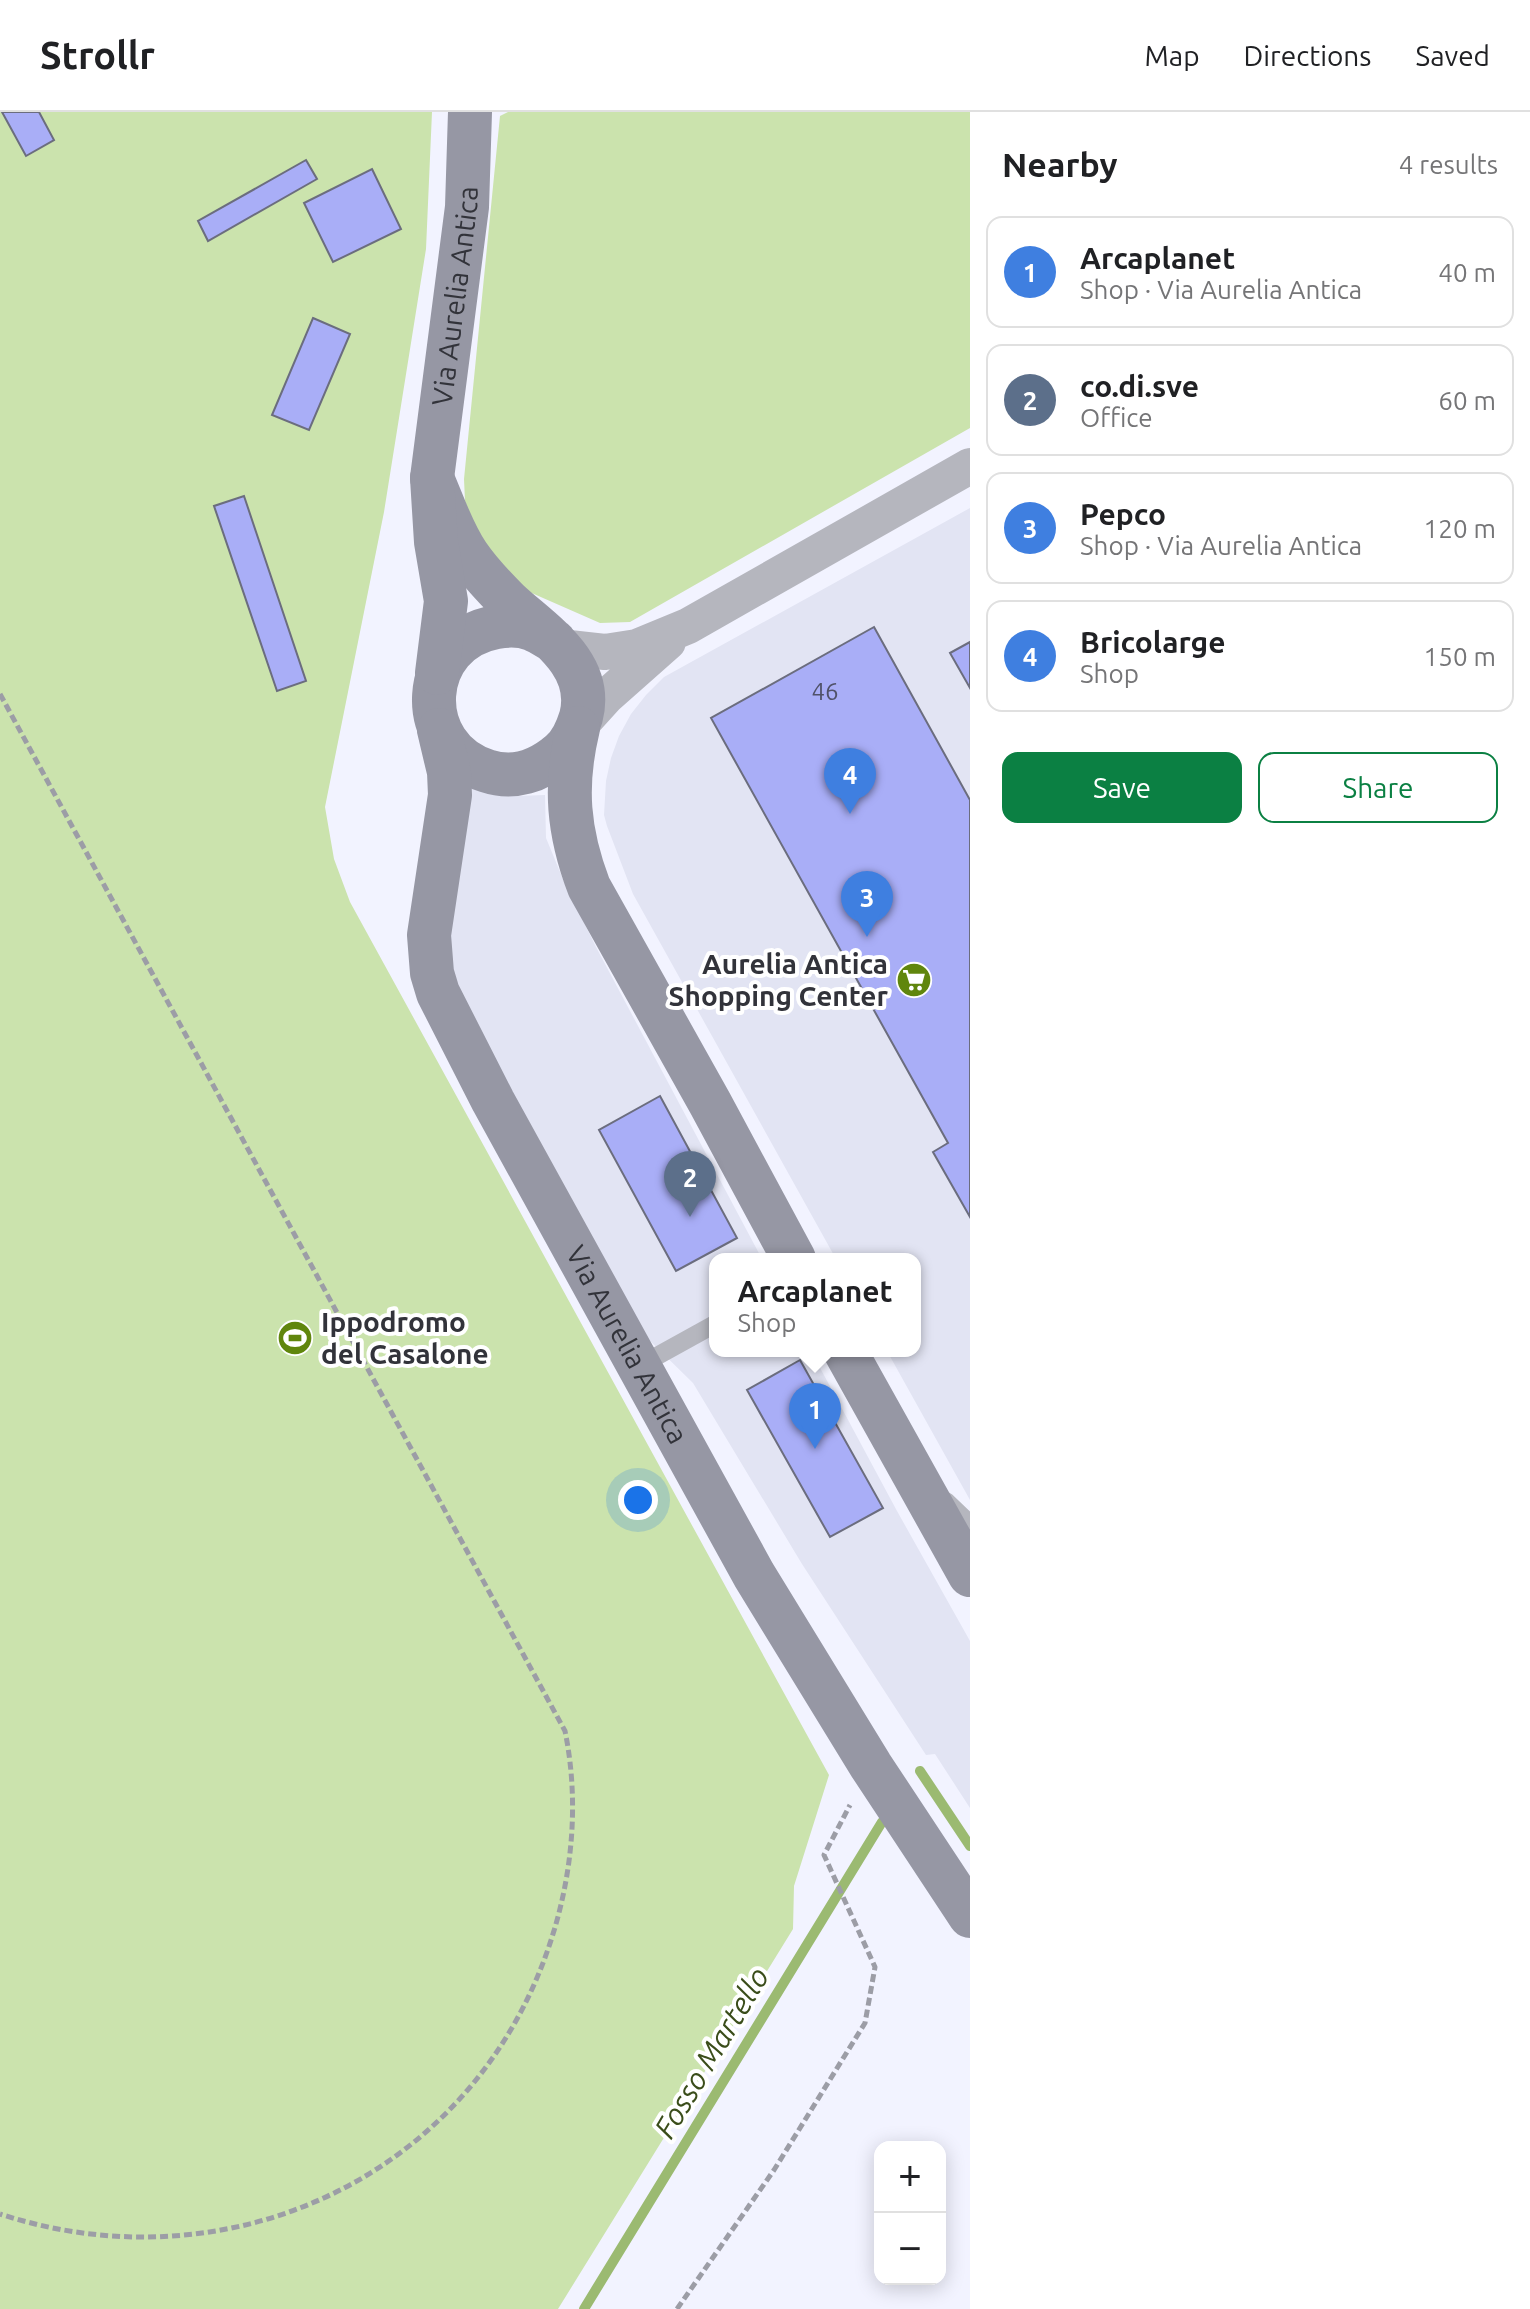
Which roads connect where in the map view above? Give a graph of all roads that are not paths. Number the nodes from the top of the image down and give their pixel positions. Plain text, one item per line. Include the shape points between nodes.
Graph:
1 (470, 112) edge
2 (970, 466) edge
3 (432, 478) junction
4 (688, 626) junction
5 (557, 644) junction
6 (435, 683) junction
7 (578, 728) junction
8 (439, 730) junction
9 (791, 1253) edge
10 (709, 1327) edge
11 (848, 1357) edge
12 (639, 1366) junction
13 (907, 1462) junction
14 (970, 1524) edge
15 (970, 1575) edge
16 (970, 1916) edge

1 - 3 street, Via Aurelia Antica via 467,207
2 - 4 street
3 - 5 street via 467,554 507,600
3 - 6 street, Via Aurelia Antica via 446,601
4 - 5 street via 637,647 605,652
4 - 7 street via 644,661
5 - 6 street via 532,629 507,625 483,630 461,642
5 - 7 street via 579,677
6 - 8 street, Via Aurelia Antica via 433,707
7 - 8 street via 545,766 496,775 473,767
7 - 9 street via 569,806 589,887
8 - 12 street, Via Aurelia Antica via 450,795 429,935 435,983 493,1101
10 - 12 lane
11 - 13 street
12 - 16 street, Via Aurelia Antica via 754,1575
13 - 14 lane
13 - 15 street

